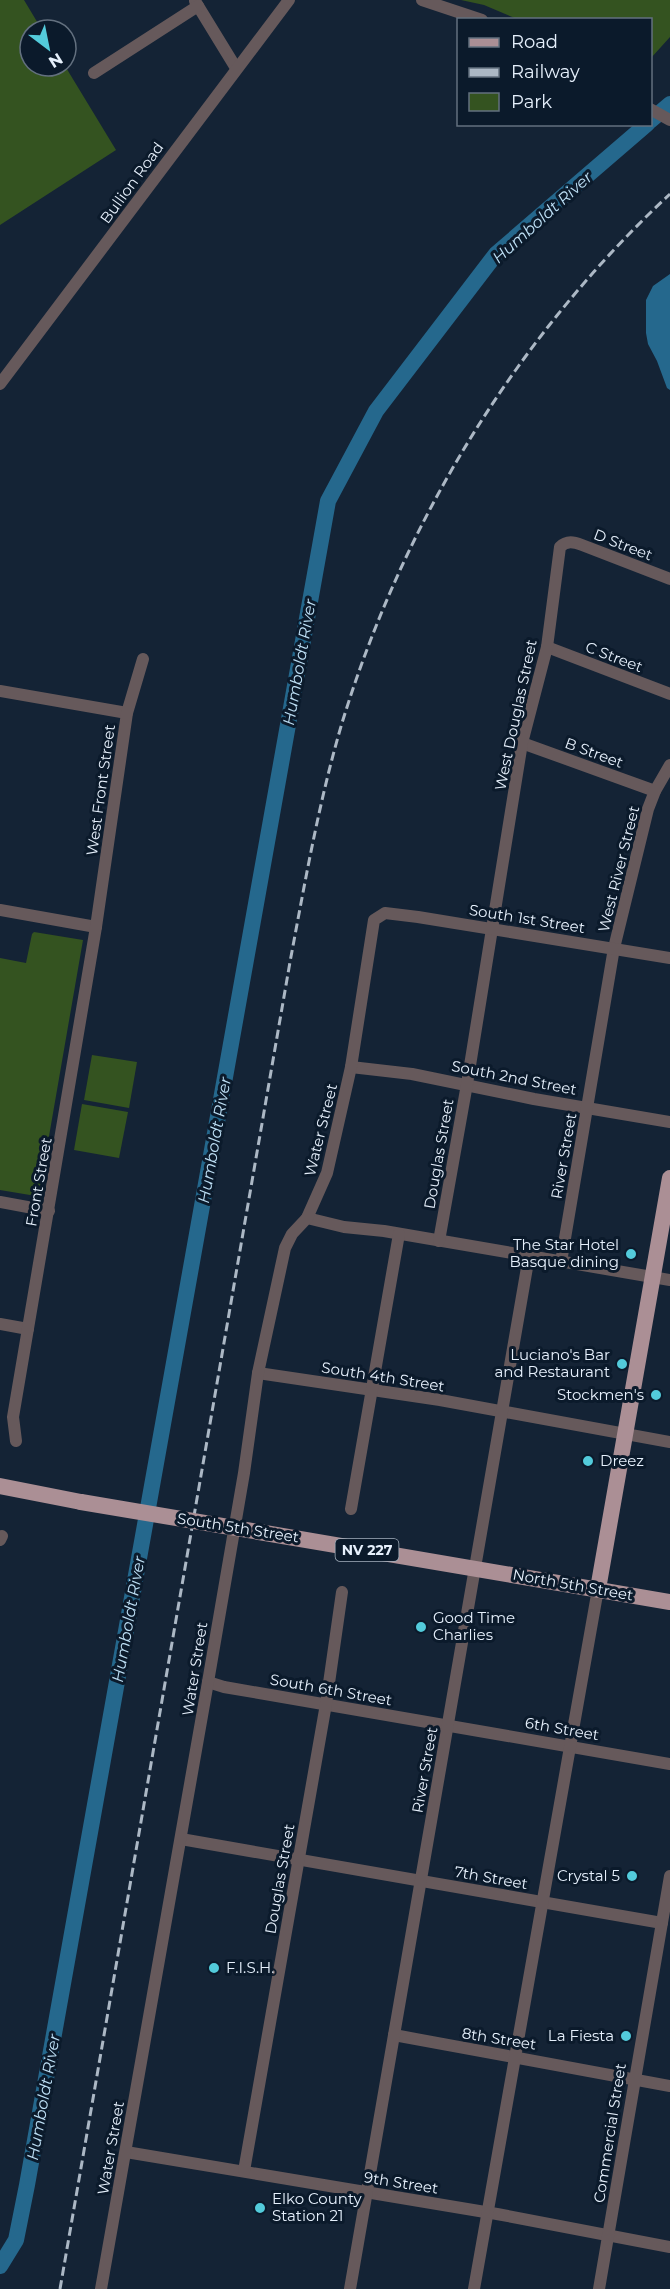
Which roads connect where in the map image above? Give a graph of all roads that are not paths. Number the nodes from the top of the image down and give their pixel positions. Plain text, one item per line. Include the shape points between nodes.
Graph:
1 (289, 0) edge
2 (422, 0) edge
3 (196, 3) edge
4 (476, 18) edge
5 (236, 68) junction
6 (94, 72) dead end
7 (652, 110) edge
8 (670, 120) edge
9 (2, 377) edge
10 (564, 543) joint
11 (670, 579) edge
12 (547, 647) junction
13 (143, 659) dead end
14 (0, 691) edge
15 (670, 694) edge
16 (128, 713) junction
17 (522, 743) junction
18 (670, 765) edge
19 (655, 791) junction
20 (0, 910) edge
21 (380, 914) joint
22 (96, 927) junction
23 (492, 929) junction
24 (614, 948) junction
25 (670, 958) edge
26 (351, 1066) junction
27 (467, 1084) junction
28 (588, 1108) junction
29 (670, 1122) edge
30 (670, 1178) edge
31 (0, 1202) edge
32 (49, 1211) junction
33 (307, 1218) junction
34 (399, 1234) junction
35 (439, 1241) junction
36 (529, 1256) junction
37 (561, 1262) junction
38 (652, 1277) junction
39 (670, 1280) edge
40 (0, 1324) edge
41 (28, 1329) junction
42 (258, 1373) junction
43 (372, 1389) junction
44 (503, 1413) junction
45 (625, 1434) junction
46 (16, 1441) dead end
47 (670, 1442) edge
48 (0, 1486) edge
49 (351, 1509) dead end
50 (476, 1568) junction
51 (598, 1589) junction
52 (342, 1592) dead end
53 (670, 1602) edge
54 (208, 1682) junction
55 (326, 1704) junction
56 (448, 1725) junction
57 (570, 1746) junction
58 (670, 1764) edge
59 (182, 1839) junction
60 (299, 1860) junction
61 (670, 1876) edge
62 (421, 1881) junction
63 (543, 1902) junction
64 (662, 1923) junction
65 (393, 2035) junction
66 (516, 2056) junction
67 (634, 2078) junction
68 (670, 2086) edge
69 (126, 2152) junction
70 (244, 2171) junction
71 (365, 2193) junction
72 (488, 2213) junction
73 (608, 2235) junction
74 (670, 2247) edge
75 (101, 2289) edge
76 (350, 2289) edge
77 (474, 2289) edge
78 (599, 2289) edge

1 - 5 street, Bullion Road
2 - 4 street
3 - 5 street
3 - 6 street
5 - 9 street, Bullion Road
7 - 8 street
10 - 11 street, D Street via 582,545
10 - 12 street, West Douglas Street via 560,547
12 - 15 street, C Street
12 - 17 street, West Douglas Street
13 - 16 street, West Front Street
14 - 16 street
16 - 22 street, West Front Street
17 - 19 street, B Street
17 - 23 street, West Douglas Street
18 - 19 street, West River Street
19 - 24 street, West River Street
20 - 22 street
21 - 23 street, South 1st Street
21 - 26 street, Water Street via 371,930
22 - 32 street, Front Street
23 - 24 street, South 1st Street
23 - 27 street, Douglas Street
24 - 25 street, South 1st Street
24 - 28 street, River Street
26 - 27 street, South 2nd Street
26 - 33 street, Water Street via 327,1173
27 - 28 street, South 2nd Street
27 - 35 street, Douglas Street
28 - 29 street, South 2nd Street
28 - 37 street, River Street
30 - 38 main road
31 - 32 street
32 - 41 street, Front Street
33 - 34 street
33 - 42 street, Water Street via 285,1248
34 - 35 street
34 - 43 street
35 - 36 street
36 - 37 street
36 - 44 street, River Street
37 - 38 street
38 - 39 street
38 - 45 main road
40 - 41 street
41 - 46 street, Front Street via 13,1417
42 - 43 street, South 4th Street
42 - 54 street, Water Street
43 - 44 street, South 4th Street
43 - 49 street
44 - 45 street, South 4th Street
44 - 50 street, River Street
45 - 47 street, South 4th Street
45 - 51 main road
48 - 50 main road, South 5th Street / NV 227, bridge
50 - 51 main road, North 5th Street / NV 227
50 - 56 street, River Street
51 - 53 main road, North 5th Street / NV 227
51 - 57 street
52 - 55 street, Douglas Street
54 - 55 street, South 6th Street
54 - 59 street, Water Street
55 - 56 street, South 6th Street
55 - 60 street, Douglas Street
56 - 57 street, 6th Street
56 - 62 street, River Street
57 - 58 street, 6th Street
57 - 63 street
59 - 60 street, 7th Street
59 - 69 street, Water Street
60 - 62 street, 7th Street
60 - 70 street, Douglas Street
61 - 64 street, Commercial Street
62 - 63 street, 7th Street
62 - 65 street, River Street
63 - 64 street, 7th Street
63 - 66 street
64 - 67 street, Commercial Street
65 - 66 street, 8th Street
65 - 71 street, River Street
66 - 67 street, 8th Street
66 - 72 street
67 - 68 street, 8th Street
67 - 73 street, Commercial Street
69 - 70 street, 9th Street
69 - 75 street, Water Street
70 - 71 street, 9th Street
71 - 72 street, 9th Street
71 - 76 street, River Street
72 - 73 street, 9th Street
72 - 77 street
73 - 74 street, 9th Street
73 - 78 street, Commercial Street

